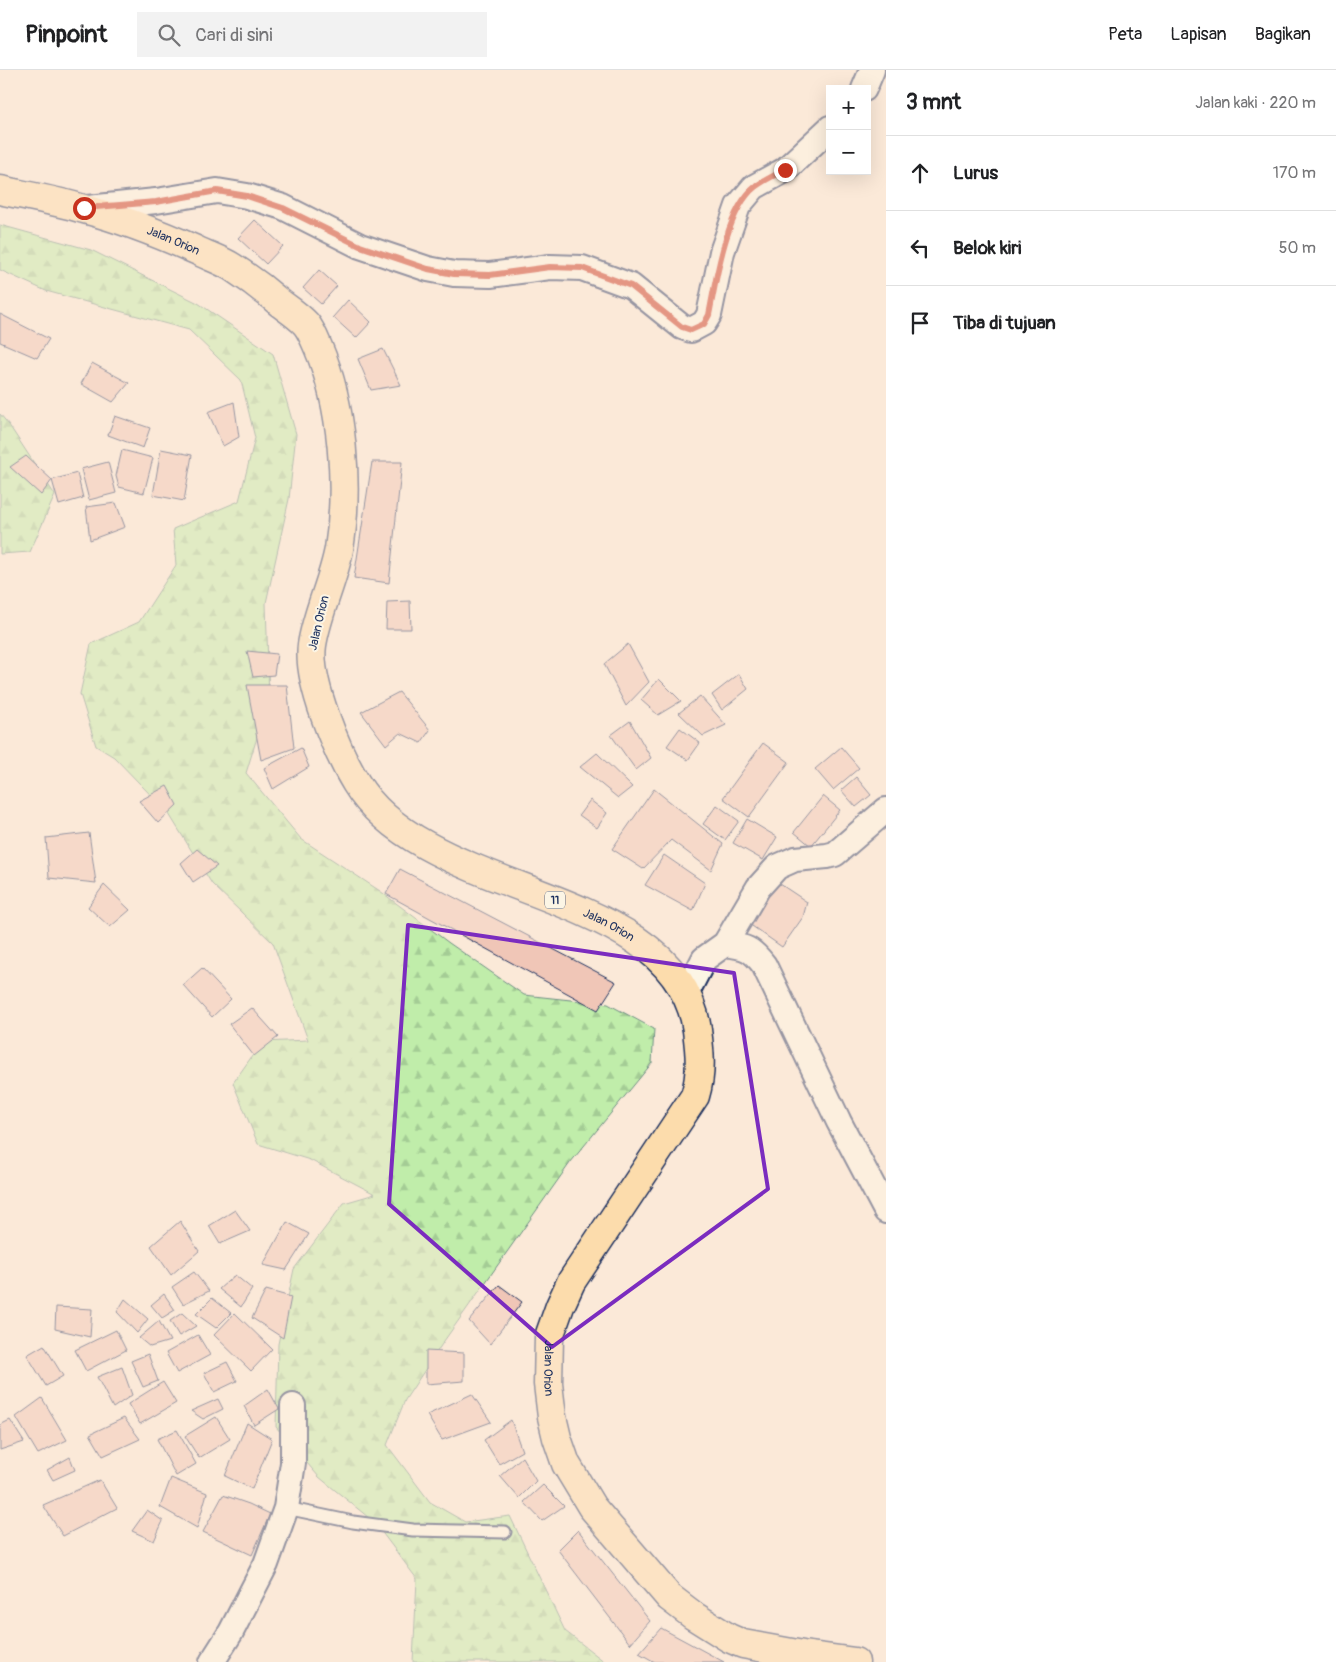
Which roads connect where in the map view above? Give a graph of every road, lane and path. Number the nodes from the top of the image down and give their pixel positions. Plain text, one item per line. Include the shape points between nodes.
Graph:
1 (872, 70) edge
2 (866, 85) edge
3 (828, 130) edge
4 (0, 190) edge
5 (84, 208) junction
6 (886, 810) edge
7 (725, 944) junction
8 (686, 994) junction
9 (886, 1211) edge
10 (293, 1406) dead end
11 (286, 1508) junction
12 (505, 1532) dead end
13 (212, 1662) edge
14 (855, 1662) edge

1 - 2 street
3 - 5 street via 785,170 754,188 738,206 722,252 709,315 704,324 691,330 682,327 631,286 582,268 550,267 490,275 454,274 360,246 283,208 247,196 217,191 156,202
4 - 5 highway, Jalan Orion / 11
5 - 8 highway, Jalan Orion / 11 via 170,238 228,265 306,324 315,340 336,408 343,463 337,558 316,629 312,655 325,714 360,790 397,826 445,856 621,930 654,953
6 - 7 street via 835,854 795,859 776,867 758,888
7 - 8 street via 704,959
7 - 9 street via 744,946 755,953 764,966 838,1122
8 - 14 highway, Jalan Orion / 11 via 696,1024 699,1083 695,1096 571,1282 560,1306 549,1337 548,1384 556,1438 566,1464 592,1507 669,1597 728,1638 743,1644
10 - 11 street via 293,1463
11 - 12 lane via 413,1530
11 - 13 street via 266,1564

